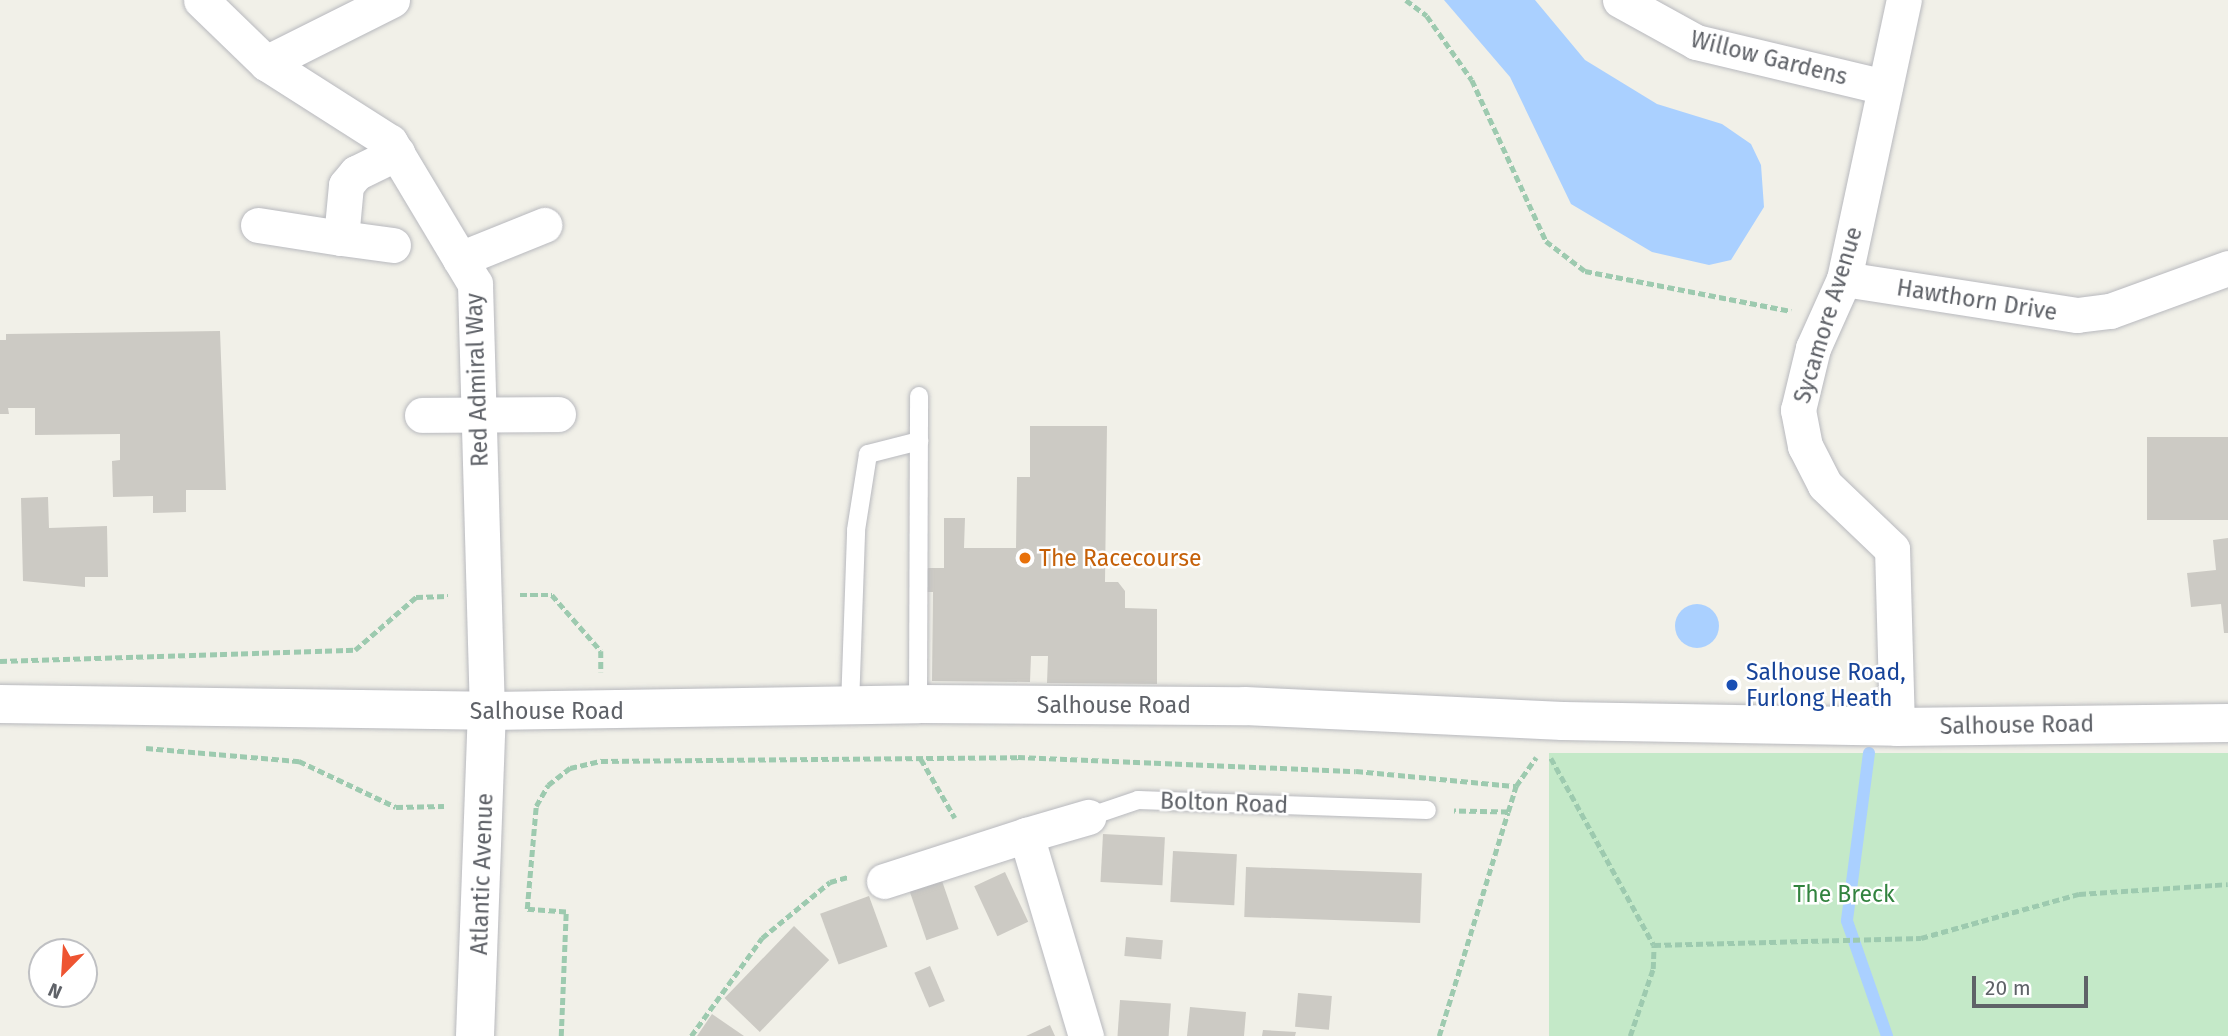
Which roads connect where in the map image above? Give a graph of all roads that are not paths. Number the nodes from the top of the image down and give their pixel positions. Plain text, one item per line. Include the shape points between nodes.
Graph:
1 (201, 0) edge
2 (392, 0) edge
3 (1620, 0) edge
4 (1904, 0) edge
5 (266, 63) junction
6 (1885, 87) junction
7 (397, 153) junction
8 (258, 225) dead end
9 (544, 225) dead end
10 (341, 238) junction
11 (393, 245) dead end
12 (460, 259) junction
13 (2228, 268) edge
14 (1844, 279) junction
15 (919, 396) dead end
16 (558, 414) dead end
17 (422, 415) dead end
18 (479, 416) junction
19 (919, 441) junction
20 (0, 704) edge
21 (918, 704) junction
22 (850, 706) junction
23 (487, 711) junction
24 (2228, 723) edge
25 (1897, 727) junction
26 (1427, 810) road end
27 (1088, 817) joint
28 (1026, 835) junction
29 (884, 881) road end
30 (475, 1036) edge
31 (1086, 1036) edge

1 - 5 street, Red Admiral Way
2 - 5 street
3 - 6 street, Willow Gardens via 1696,43
4 - 6 street, Sycamore Avenue
5 - 7 street, Red Admiral Way via 390,142
6 - 14 street, Sycamore Avenue
7 - 10 street via 356,173 346,185
7 - 12 street, Red Admiral Way
8 - 10 street
9 - 12 street
10 - 11 street
12 - 18 street, Red Admiral Way via 475,284
13 - 14 street, Hawthorn Drive via 2110,311 2077,315
14 - 25 street, Sycamore Avenue via 1826,317 1798,410 1805,446 1825,485 1892,549
15 - 19 lane
16 - 18 street
17 - 18 street
18 - 23 street, Red Admiral Way
19 - 21 lane
19 - 22 lane via 867,454 856,530
20 - 23 street, Salhouse Road
21 - 22 street, Salhouse Road
21 - 25 street, Salhouse Road via 1245,706 1556,737
22 - 23 street, Salhouse Road
23 - 30 street, Atlantic Avenue
24 - 25 street, Salhouse Road
26 - 27 lane, Bolton Road via 1138,800
27 - 28 street, Bolton Road
28 - 29 street, Bolton Road
28 - 31 street

